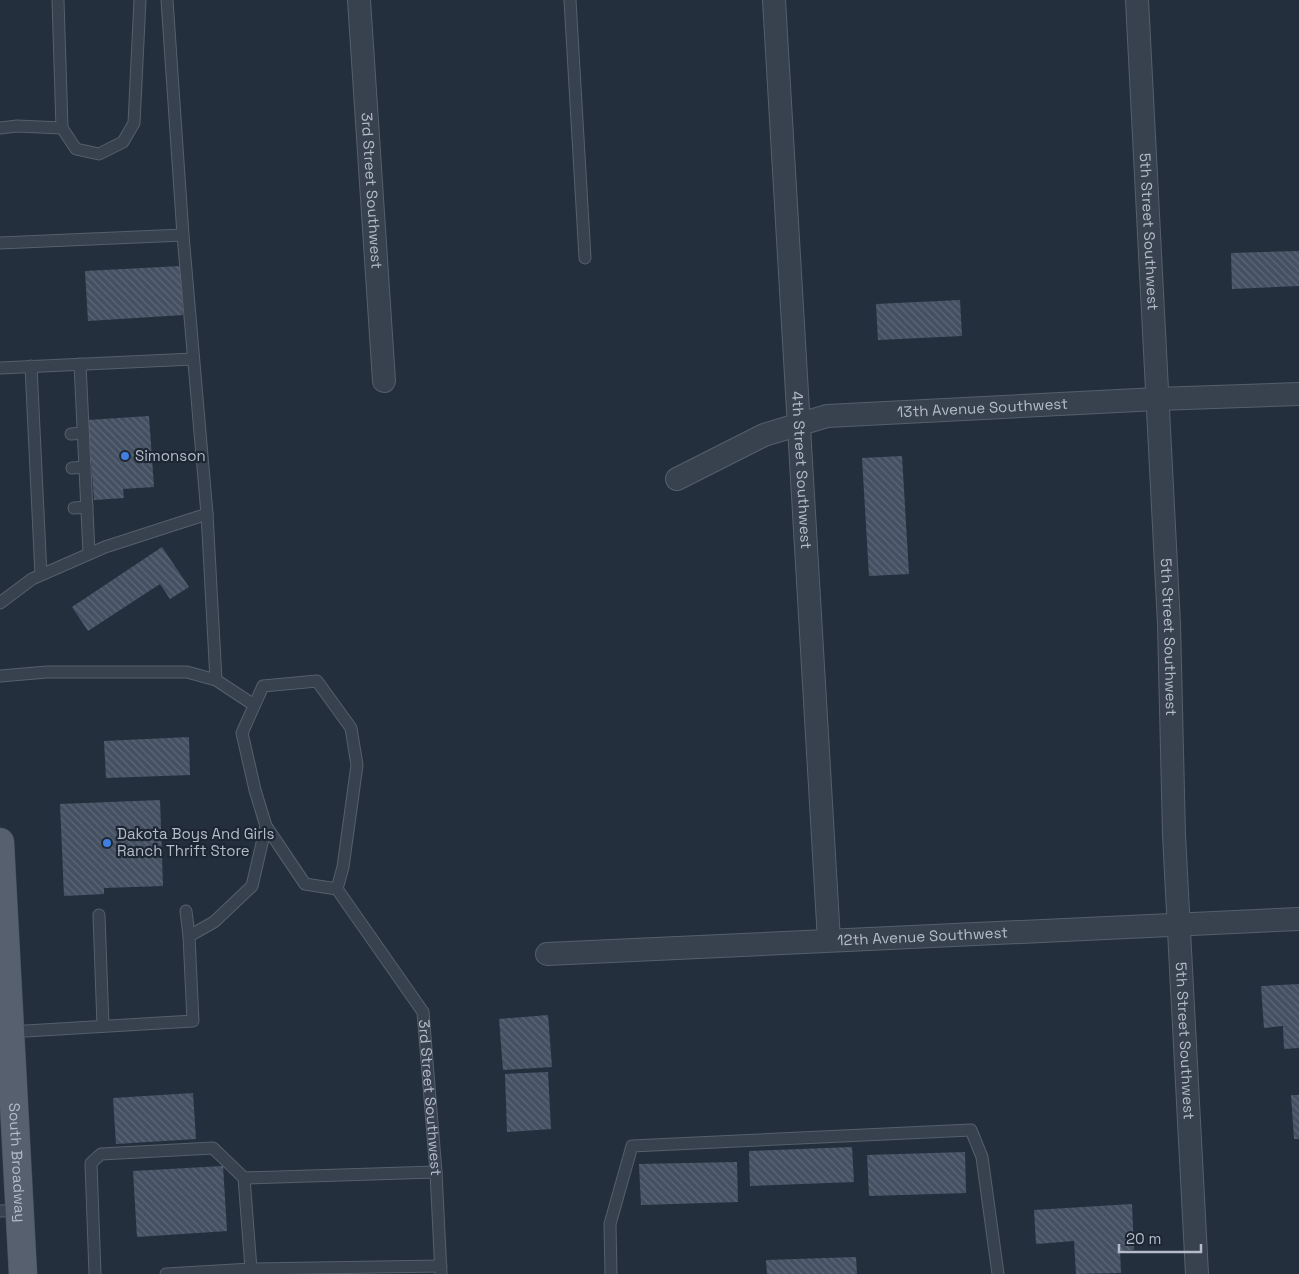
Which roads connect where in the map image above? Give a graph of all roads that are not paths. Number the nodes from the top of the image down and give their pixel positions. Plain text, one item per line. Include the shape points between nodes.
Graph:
1 (58, 0) edge
2 (140, 0) edge
3 (167, 0) edge
4 (359, 0) edge
5 (570, 0) edge
6 (774, 0) edge
7 (1136, 0) edge
8 (0, 128) edge
9 (62, 128) junction
10 (183, 235) junction
11 (0, 243) edge
12 (584, 258) dead end
13 (194, 359) junction
14 (80, 364) junction
15 (31, 366) junction
16 (0, 368) edge
17 (384, 381) dead end
18 (1299, 394) edge
19 (1157, 399) junction
20 (799, 424) junction
21 (83, 433) junction
22 (71, 434) dead end
23 (85, 467) junction
24 (72, 468) dead end
25 (677, 479) dead end
26 (87, 507) junction
27 (74, 508) dead end
28 (206, 514) junction
29 (89, 553) junction
30 (41, 575) junction
31 (0, 603) edge
32 (0, 676) edge
33 (216, 680) junction
34 (254, 705) junction
35 (266, 826) junction
36 (0, 842) edge
37 (0, 854) edge
38 (337, 889) junction
39 (186, 910) dead end
40 (99, 915) dead end
41 (1299, 919) edge
42 (1179, 923) junction
43 (189, 936) junction
44 (829, 940) junction
45 (547, 954) dead end
46 (4, 985) edge
47 (103, 1026) junction
48 (5, 1032) edge
49 (436, 1172) junction
50 (244, 1178) junction
51 (10, 1210) edge
52 (251, 1269) junction
53 (441, 1270) edge
54 (307, 1272) edge
55 (23, 1274) edge
56 (95, 1274) edge
57 (166, 1274) edge
58 (611, 1274) edge
59 (998, 1274) edge
60 (1197, 1274) edge

1 - 9 lane
2 - 9 lane via 134,123 123,142 99,154 76,149
3 - 10 lane
4 - 17 street, 3rd Street Southwest
5 - 12 lane
6 - 20 street, 4th Street Southwest
7 - 19 street, 5th Street Southwest
8 - 9 lane
10 - 11 lane
10 - 13 lane
13 - 14 lane
13 - 28 lane
14 - 15 lane
14 - 21 lane
15 - 16 lane
15 - 30 lane via 37,435
18 - 19 street, 13th Avenue Southwest
19 - 20 street, 13th Avenue Southwest via 827,416
19 - 42 street, 5th Street Southwest
20 - 25 street, 13th Avenue Southwest via 764,435
20 - 44 street, 4th Street Southwest
21 - 22 lane
21 - 23 lane
23 - 24 lane
23 - 26 lane
26 - 27 lane
26 - 29 lane
28 - 29 lane
28 - 33 lane
29 - 30 lane
30 - 31 lane
32 - 33 lane via 47,672 187,672
33 - 34 lane
34 - 35 lane via 242,733
34 - 38 lane via 262,686 317,681 351,728 357,765
35 - 38 lane via 305,884
35 - 43 lane via 252,886 214,922
36 - 37 main road, South Broadway
37 - 46 main road, South Broadway
38 - 49 lane, 3rd Street Southwest via 423,1012
39 - 43 lane
40 - 47 lane
41 - 42 street, 12th Avenue Southwest
42 - 44 street, 12th Avenue Southwest
42 - 60 street, 5th Street Southwest
43 - 47 lane via 193,1021
44 - 45 street, 12th Avenue Southwest
46 - 48 main road, South Broadway
47 - 48 lane
48 - 51 main road, South Broadway
49 - 50 lane
49 - 53 lane, 3rd Street Southwest
50 - 52 lane
50 - 56 lane via 213,1148 101,1154 91,1163
51 - 55 main road, South Broadway
52 - 54 lane
52 - 57 lane
53 - 54 lane
58 - 59 lane via 610,1224 632,1146 971,1130 982,1157

